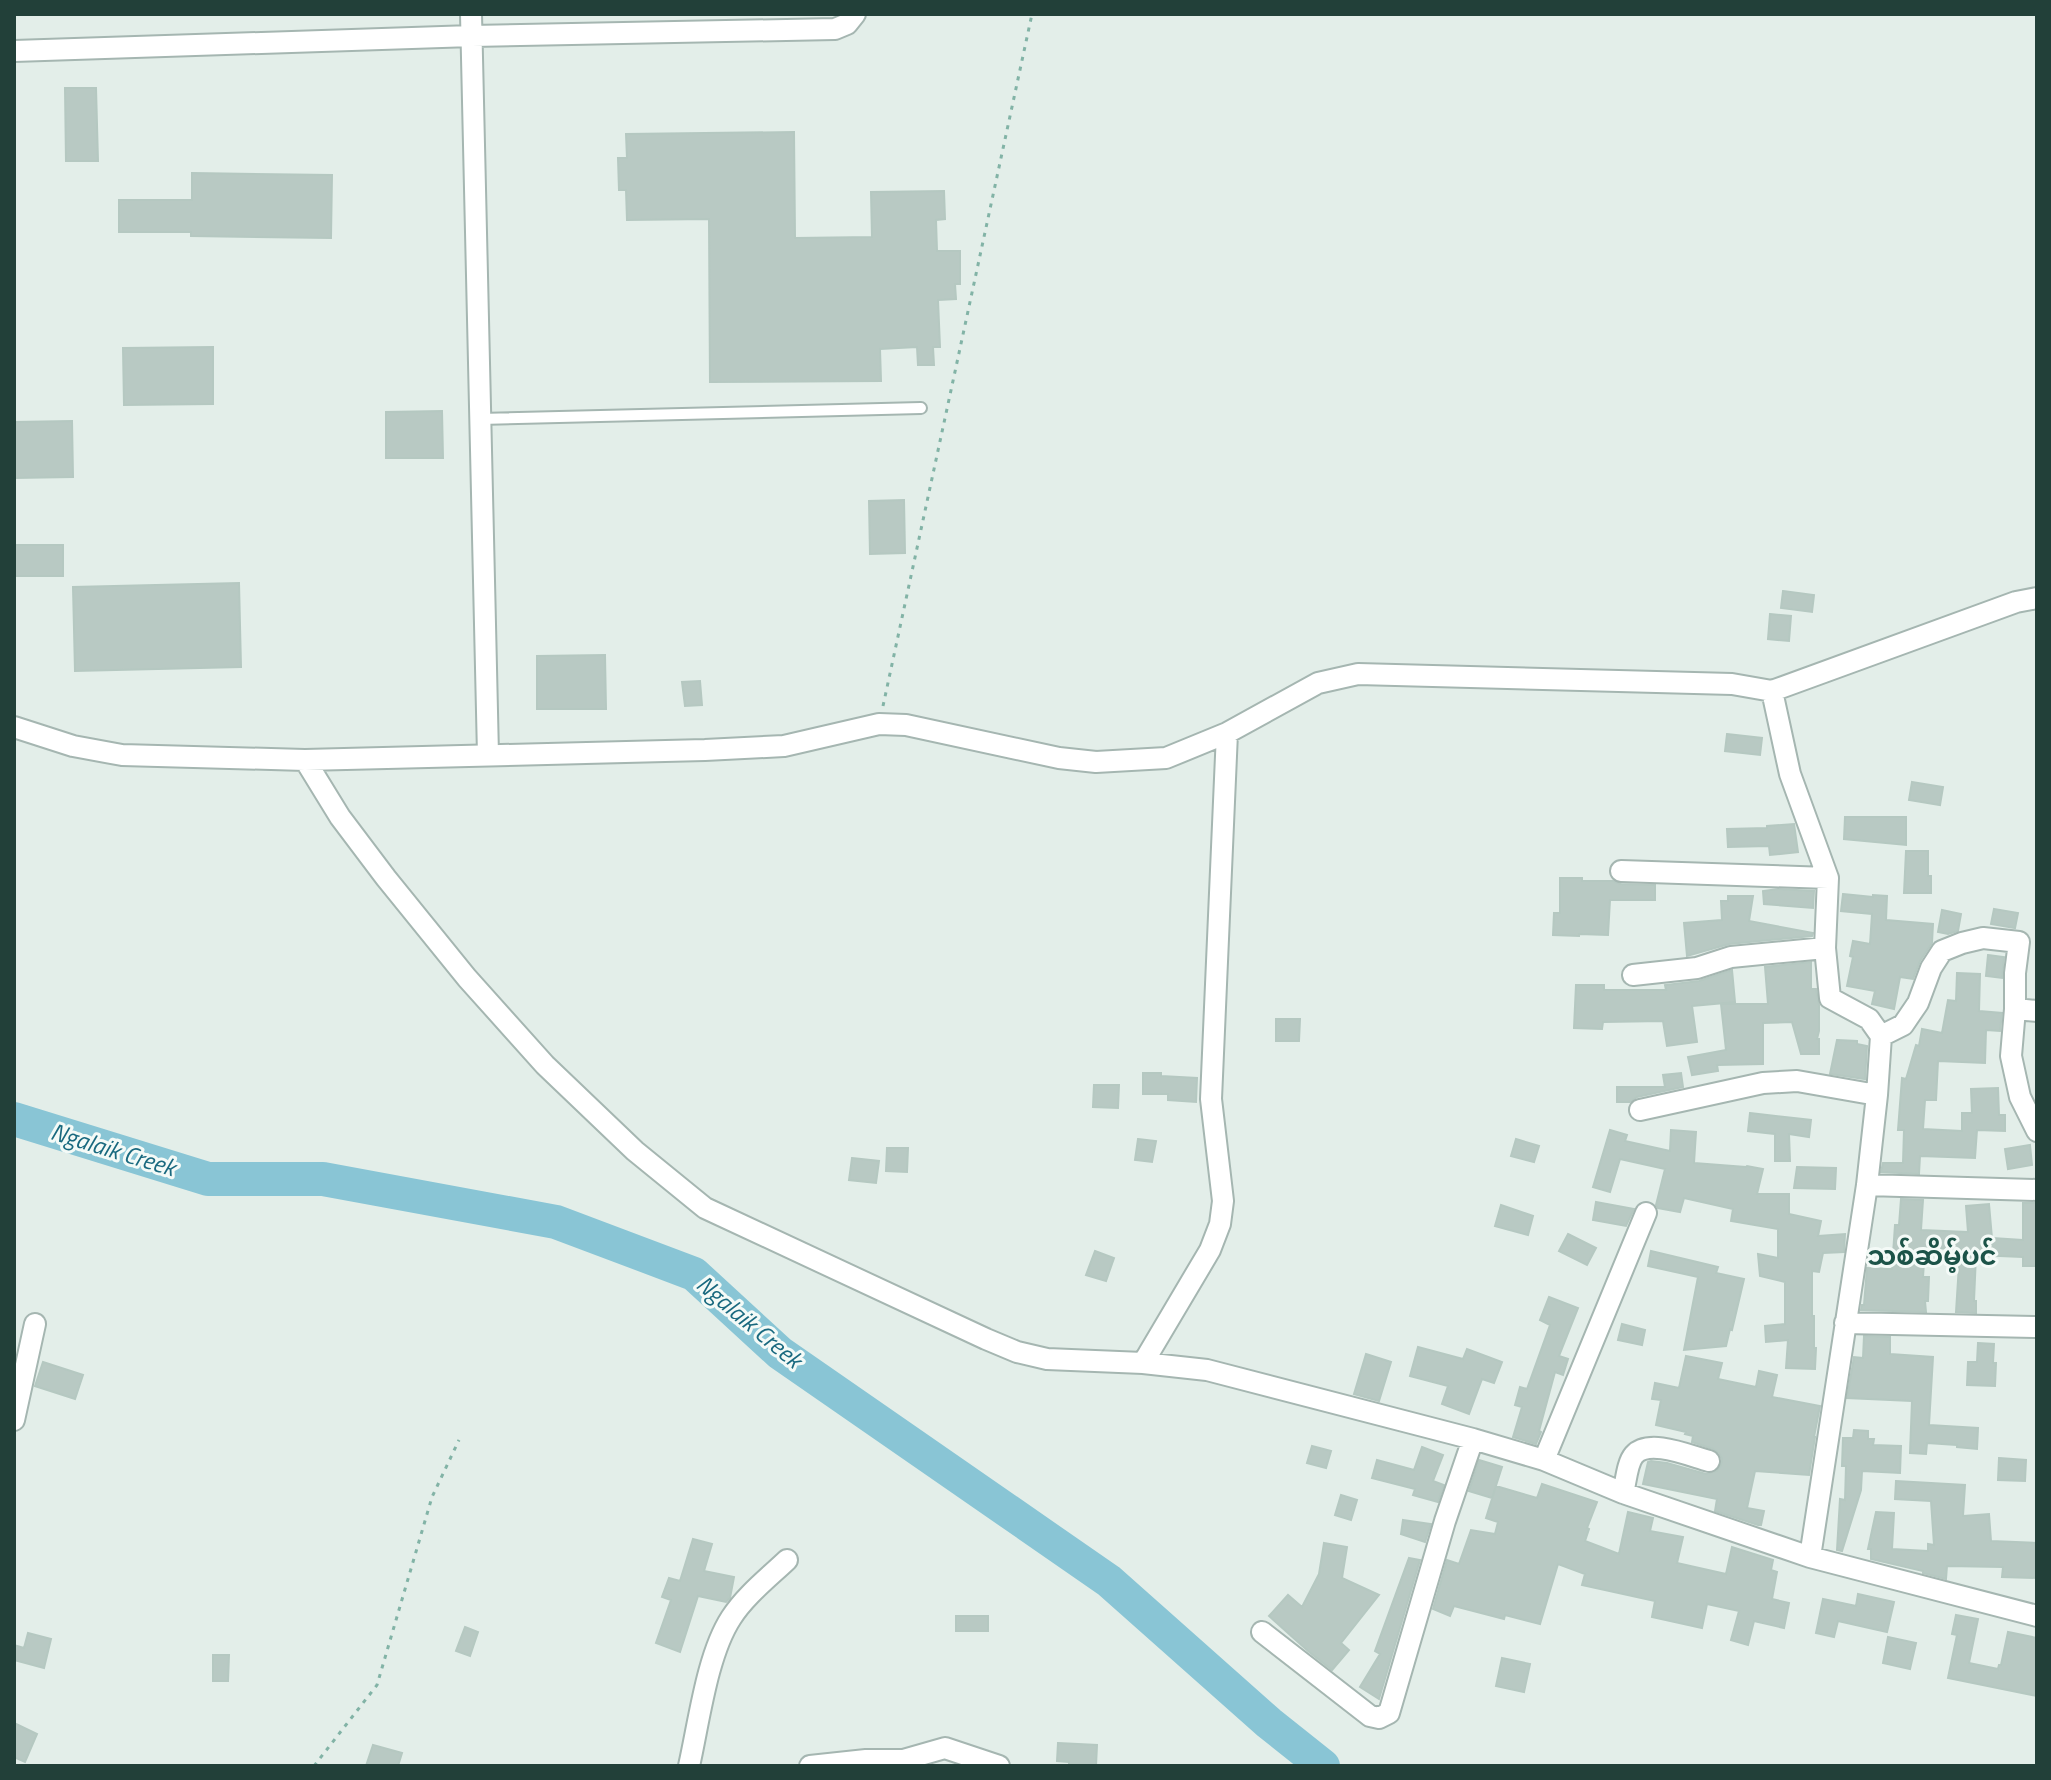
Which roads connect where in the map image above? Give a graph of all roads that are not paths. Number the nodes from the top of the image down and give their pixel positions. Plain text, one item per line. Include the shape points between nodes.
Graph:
1 (471, 14) edge
2 (855, 14) edge
3 (472, 36) junction
4 (14, 51) edge
5 (921, 408) dead end
6 (480, 419) junction
7 (2037, 598) edge
8 (1772, 691) junction
9 (14, 727) edge
10 (1227, 733) junction
11 (488, 755) junction
12 (305, 760) junction
13 (1621, 871) dead end
14 (1828, 878) junction
15 (1825, 948) junction
16 (1633, 975) dead end
17 (2015, 1009) junction
18 (2037, 1011) edge
19 (1881, 1036) junction
20 (1877, 1095) junction
21 (1640, 1110) dead end
22 (2037, 1131) edge
23 (1867, 1185) junction
24 (2037, 1190) edge
25 (1646, 1213) dead end
26 (1845, 1323) junction
27 (35, 1324) dead end
28 (2037, 1327) edge
29 (1143, 1363) junction
30 (14, 1420) edge
31 (1473, 1439) junction
32 (1544, 1460) junction
33 (1709, 1461) dead end
34 (1623, 1493) junction
35 (1810, 1557) junction
36 (787, 1560) dead end
37 (2037, 1616) edge
38 (1262, 1632) dead end
39 (689, 1766) edge
40 (810, 1766) edge
41 (999, 1766) edge

1 - 3 street
2 - 3 street via 835,29
3 - 4 street
3 - 6 street
5 - 6 lane
6 - 11 street
7 - 8 street
8 - 10 street via 1732,684 1358,674 1318,683
8 - 14 street via 1790,774
9 - 12 street via 122,755
10 - 11 street via 1166,758 1096,762 879,724 784,746
10 - 29 street via 1211,1099 1223,1201 1220,1224
11 - 12 street
12 - 29 street via 340,817 477,989 635,1151 705,1208 1017,1352 1047,1359
13 - 14 street
14 - 15 street
15 - 16 street via 1731,957 1697,968
15 - 19 street via 1830,998 1869,1019
17 - 18 street
17 - 19 street via 2019,942 1983,938 1942,951 1903,1025
17 - 22 street via 2011,1056 2020,1097
19 - 20 street
20 - 21 street via 1797,1081 1763,1083
20 - 23 street
23 - 24 street
23 - 26 street
25 - 32 street
26 - 28 street
26 - 35 street
27 - 30 street
29 - 31 street via 1207,1370
31 - 32 street
31 - 38 street via 1389,1713 1370,1716
32 - 34 street
33 - 34 street via 1655,1446 1642,1449 1633,1456
34 - 35 street
35 - 37 street
36 - 39 street via 742,1603 720,1638
40 - 41 street via 903,1760 945,1748

